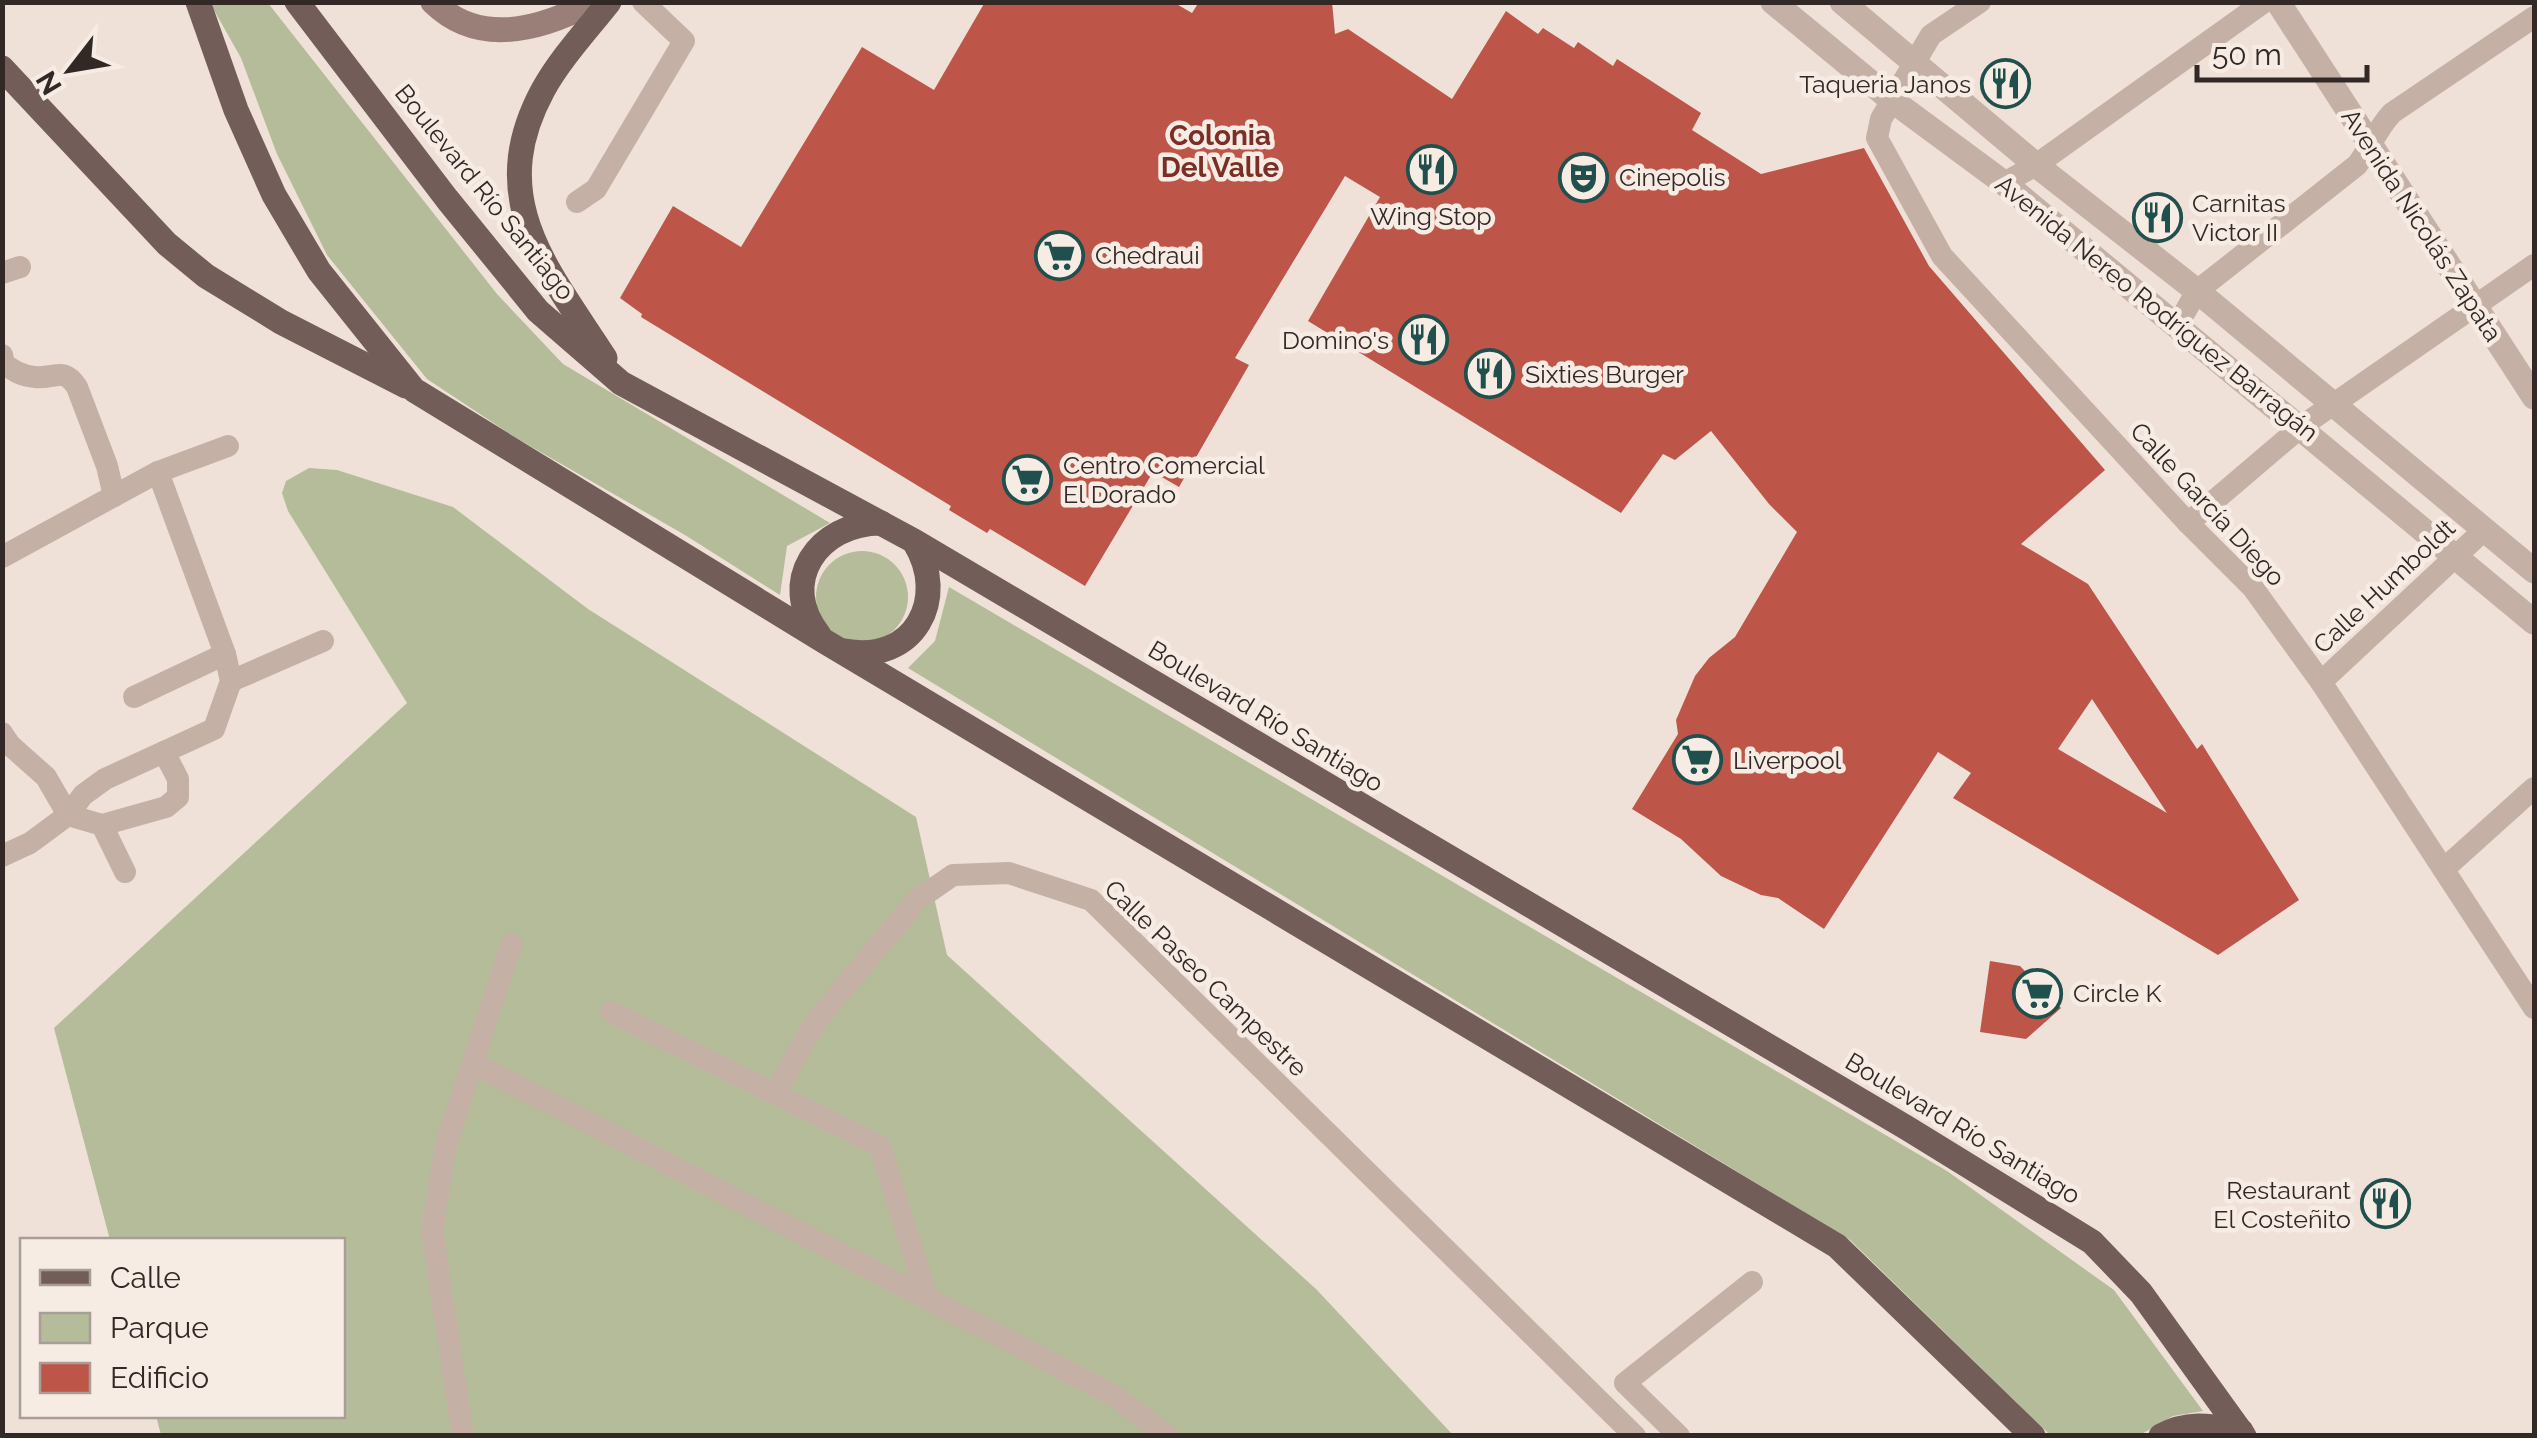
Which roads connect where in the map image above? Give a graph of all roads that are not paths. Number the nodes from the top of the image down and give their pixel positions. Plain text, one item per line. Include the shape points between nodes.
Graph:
1 (198, 2) edge
2 (297, 2) edge
3 (433, 2) edge
4 (594, 2) edge
5 (609, 2) edge
6 (643, 2) edge
7 (1772, 2) edge
8 (1842, 2) edge
9 (1980, 2) edge
10 (2264, 2) edge
11 (2278, 2) edge
12 (2534, 18) edge
13 (1914, 60) junction
14 (2, 68) edge
15 (1893, 101) junction
16 (2370, 147) junction
17 (2036, 165) junction
18 (2004, 182) junction
19 (577, 202) dead end
20 (2534, 265) edge
21 (2197, 292) junction
22 (2475, 305) junction
23 (2178, 324) junction
24 (3, 361) edge
25 (622, 383) junction
26 (414, 390) junction
27 (2534, 397) edge
28 (2334, 404) junction
29 (2302, 426) junction
30 (228, 446) dead end
31 (158, 472) junction
32 (114, 496) junction
33 (881, 523) junction
34 (2188, 523) junction
35 (2484, 530) junction
36 (914, 541) junction
37 (2, 557) edge
38 (2455, 559) junction
39 (2534, 571) edge
40 (2534, 622) edge
41 (323, 641) dead end
42 (832, 645) junction
43 (225, 654) junction
44 (231, 681) junction
45 (2321, 682) junction
46 (134, 696) dead end
47 (2, 733) edge
48 (164, 752) junction
49 (2534, 788) edge
50 (68, 815) junction
51 (102, 825) junction
52 (2, 856) edge
53 (2445, 868) junction
54 (124, 872) dead end
55 (512, 944) dead end
56 (2525, 970) edge
57 (2534, 1008) edge
58 (610, 1012) dead end
59 (473, 1063) junction
60 (775, 1093) junction
61 (1752, 1282) dead end
62 (926, 1296) junction
63 (2242, 1433) edge
64 (463, 1436) edge
65 (1167, 1436) edge
66 (1635, 1436) edge
67 (1679, 1436) edge
68 (2033, 1436) edge
69 (2161, 1436) edge

1 - 26 main road via 274,195 318,271
2 - 25 main road, Boulevard Río Santiago via 538,311
3 - 4 main road via 456,21 518,31
5 - 25 main road via 544,89 519,156 518,192 544,264
6 - 19 street via 684,41 596,189
7 - 15 street, Avenida Nereo Rodríguez Barragán
8 - 13 street, Avenida Nereo Rodríguez Barragán
9 - 13 street via 1932,35
10 - 17 street
11 - 16 street, Avenida Nicolás Zapata
12 - 16 street via 2392,113
13 - 15 street
13 - 17 street, Avenida Nereo Rodríguez Barragán
14 - 26 main road via 167,244 206,276
15 - 18 street, Avenida Nereo Rodríguez Barragán
15 - 34 street, Calle García Diego via 1877,138 1942,256
16 - 21 street via 2343,178
16 - 22 street, Avenida Nicolás Zapata
17 - 18 street
17 - 21 street, Avenida Nereo Rodríguez Barragán
18 - 23 street, Avenida Nereo Rodríguez Barragán
20 - 22 street
21 - 23 street
21 - 28 street, Avenida Nereo Rodríguez Barragán
22 - 27 street, Avenida Nicolás Zapata
22 - 28 street
23 - 29 street, Avenida Nereo Rodríguez Barragán
24 - 32 street via 20,374 70,376
25 - 33 main road, Boulevard Río Santiago
26 - 42 main road
28 - 29 street
28 - 35 street, Avenida Nereo Rodríguez Barragán
29 - 34 street
29 - 38 street, Avenida Nereo Rodríguez Barragán
30 - 31 street
31 - 32 street
31 - 43 street
32 - 37 street
33 - 36 main road, Boulevard Río Santiago
33 - 42 main road via 843,528 814,553 802,589 805,608
34 - 45 street, Calle García Diego via 2253,588
35 - 38 street, Calle Humboldt
35 - 39 street, Avenida Nereo Rodríguez Barragán
36 - 42 main road via 930,577 923,616 912,632 879,652
36 - 63 main road, Boulevard Río Santiago via 2092,1242 2141,1293
38 - 40 street, Avenida Nereo Rodríguez Barragán
38 - 45 street, Calle Humboldt
41 - 44 street
42 - 68 main road via 1837,1246
43 - 44 street
43 - 46 street
44 - 48 street via 214,728
45 - 53 street, Calle García Diego
47 - 50 street via 46,777
48 - 50 street via 105,779
48 - 51 street via 178,779 178,797 166,807
49 - 53 street
50 - 51 street
50 - 52 street
51 - 54 street
53 - 56 street, Calle García Diego
55 - 59 street
56 - 57 street, Calle García Diego
58 - 60 street
59 - 62 street
59 - 64 street via 446,1145 432,1230
60 - 62 street via 880,1146
60 - 66 street, Calle Paseo Campestre via 816,1022 917,900 953,875 1009,873 1091,900
61 - 67 street via 1626,1383
62 - 65 street via 1114,1395
63 - 69 main road via 2199,1424

